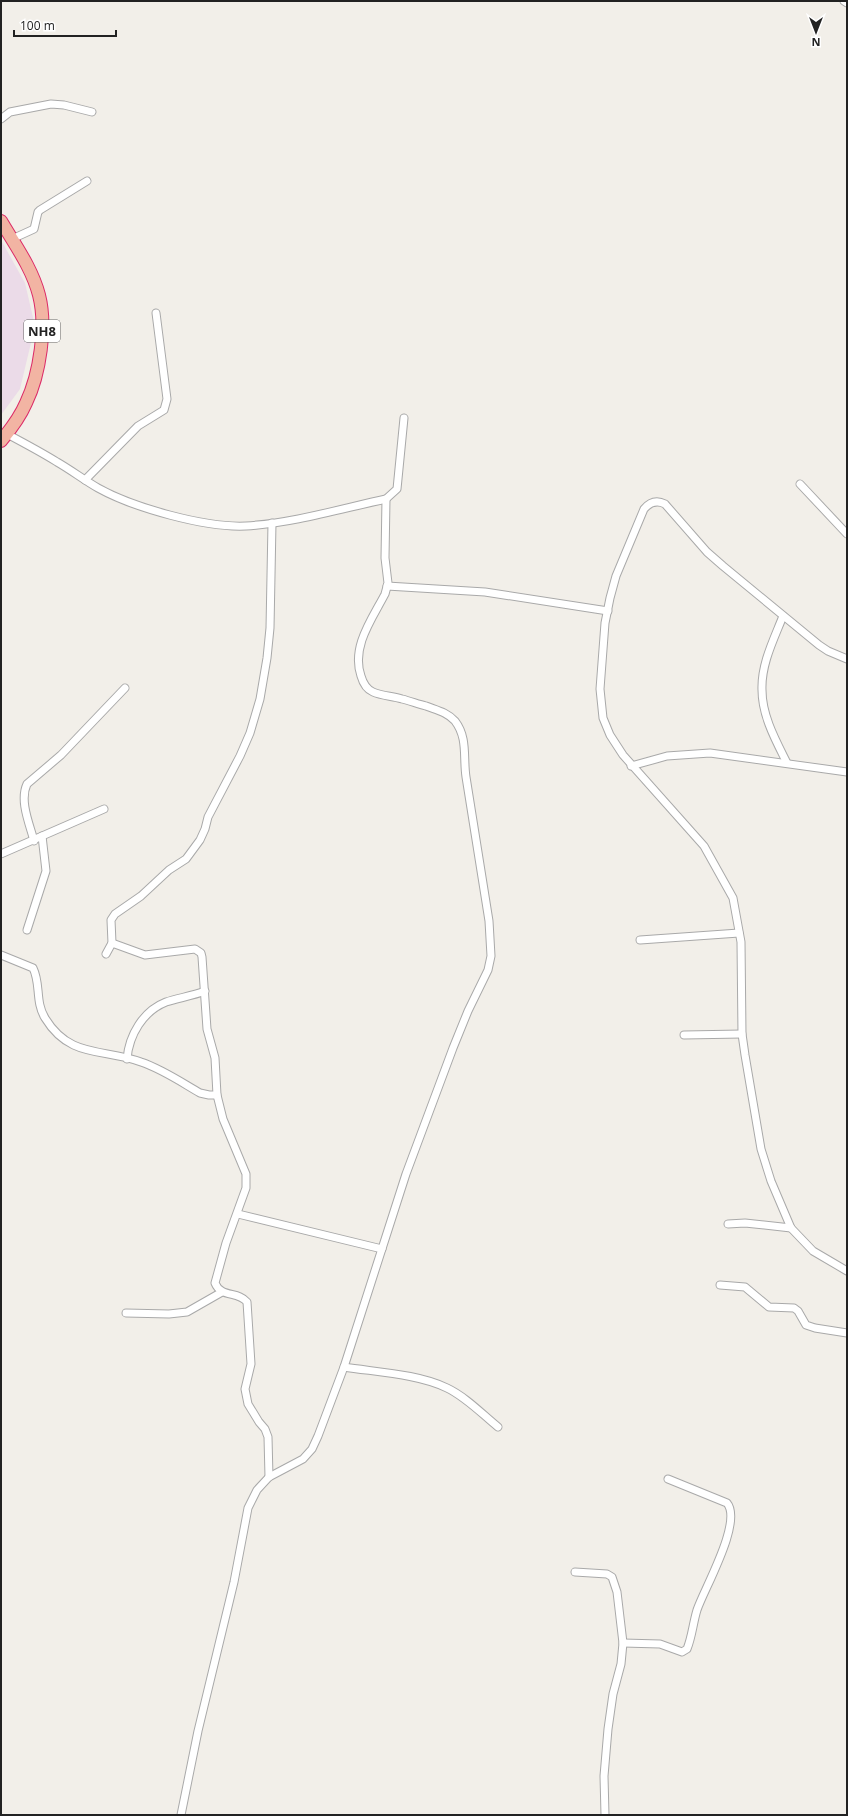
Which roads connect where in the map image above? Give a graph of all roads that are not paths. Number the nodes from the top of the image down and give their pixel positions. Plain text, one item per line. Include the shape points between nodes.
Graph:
1 (844, 1) edge
2 (847, 3) edge
3 (92, 112) dead end
4 (1, 120) edge
5 (87, 181) dead end
6 (1, 222) edge
7 (12, 239) junction
8 (156, 313) dead end
9 (404, 418) dead end
10 (4, 437) edge
11 (85, 480) junction
12 (800, 484) dead end
13 (386, 499) junction
14 (272, 523) junction
15 (847, 534) edge
16 (387, 586) junction
17 (608, 611) junction
18 (783, 616) junction
19 (847, 659) edge
20 (125, 688) dead end
21 (787, 763) junction
22 (631, 766) junction
23 (847, 772) edge
24 (104, 809) dead end
25 (42, 836) junction
26 (34, 841) junction
27 (1, 854) edge
28 (27, 930) dead end
29 (739, 933) junction
30 (640, 940) dead end
31 (112, 943) junction
32 (106, 954) dead end
33 (1, 955) edge
34 (205, 991) junction
35 (742, 1034) junction
36 (684, 1035) dead end
37 (127, 1059) junction
38 (217, 1095) junction
39 (238, 1214) junction
40 (728, 1224) dead end
41 (791, 1228) junction
42 (382, 1249) junction
43 (847, 1271) edge
44 (720, 1285) dead end
45 (222, 1292) junction
46 (126, 1313) dead end
47 (847, 1333) edge
48 (344, 1367) junction
49 (498, 1427) dead end
50 (269, 1477) junction
51 (668, 1478) dead end
52 (575, 1572) dead end
53 (623, 1643) junction
54 (181, 1815) edge
55 (605, 1815) edge

1 - 2 street
3 - 4 street via 51,104 10,112
5 - 7 street via 40,210 34,229
6 - 7 highway, NH8
7 - 10 highway, NH8 via 35,282 42,323 33,386 24,407
8 - 11 street via 167,399 164,410 138,426
9 - 13 street via 397,489
10 - 11 street via 35,448
11 - 14 street via 118,498 173,516 226,526
12 - 15 street
13 - 14 street
13 - 16 street via 384,546
14 - 31 street via 267,658 257,712 250,733 208,817 200,840 186,859 115,914 111,920
16 - 17 street via 485,592
16 - 42 street via 360,645 357,661 359,670 363,683 372,692 446,713 461,732 465,744 466,777 489,921 491,956 488,970 453,1048
17 - 18 street via 616,576 636,526 647,506 658,502 668,507 712,557
17 - 22 street via 600,702 610,736
18 - 19 street via 828,651
18 - 21 street via 767,657 762,691 766,715
20 - 26 street via 61,755 26,784 26,807
21 - 22 street via 710,753 667,756
21 - 23 street
22 - 29 street via 704,846 733,898
24 - 25 street
25 - 26 street
25 - 28 street via 46,871
26 - 27 street
29 - 30 street
29 - 35 street via 742,959
31 - 32 street
31 - 34 street via 145,955 190,949 198,951 203,961
33 - 37 street via 33,968 38,1000 44,1017 53,1030 66,1041 87,1051
34 - 37 street via 166,1002 152,1009 139,1024 131,1040
34 - 38 street via 207,1029 215,1058
35 - 36 street
35 - 41 street via 760,1149
37 - 38 street via 151,1066 200,1093
38 - 39 street via 223,1119 246,1174 246,1188
39 - 42 street
39 - 45 street via 216,1276 215,1283
40 - 41 street via 745,1223
41 - 43 street via 813,1251
42 - 48 street
44 - 47 street via 745,1287 769,1307 794,1308 806,1325
45 - 46 street via 183,1313
45 - 50 street via 239,1295 247,1302 251,1364 245,1389 248,1404 268,1437
48 - 49 street via 432,1381 448,1388
48 - 50 street via 312,1449 303,1459
50 - 54 street via 257,1490 247,1514
51 - 53 street via 727,1503 731,1508 722,1554 701,1600 687,1649 682,1652 660,1644
52 - 53 street via 608,1574 612,1577 617,1592
53 - 55 street via 606,1741

